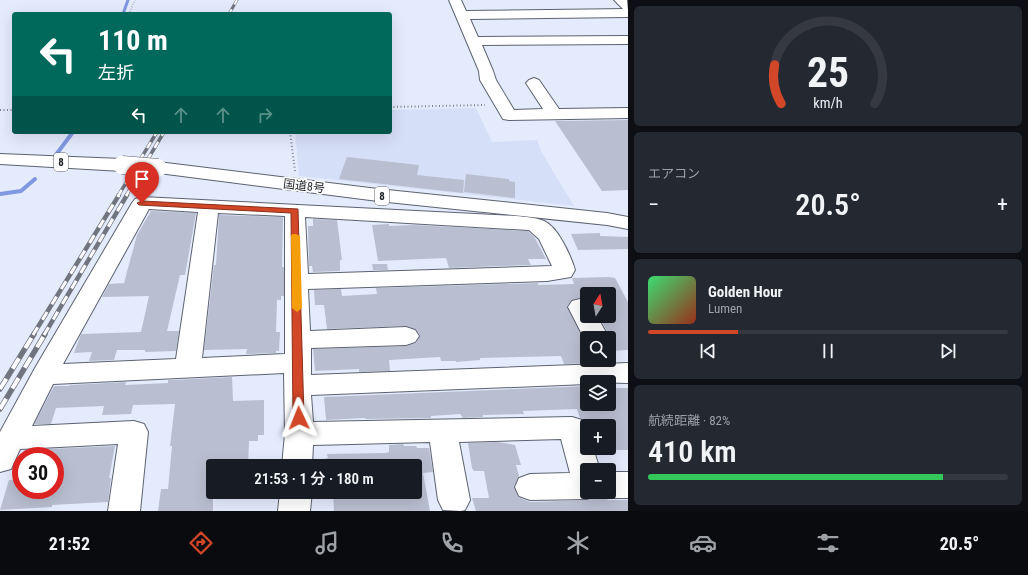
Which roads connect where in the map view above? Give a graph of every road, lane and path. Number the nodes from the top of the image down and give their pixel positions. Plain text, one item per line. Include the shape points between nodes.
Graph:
1 (135, 0) edge
2 (455, 0) edge
3 (620, 0) edge
4 (628, 7) edge
5 (130, 12) edge
6 (628, 13) edge
7 (461, 15) junction
8 (628, 40) edge
9 (472, 41) junction
10 (534, 83) dead end
11 (502, 105) junction
12 (392, 107) edge
13 (0, 110) edge
14 (12, 110) edge
15 (628, 113) edge
16 (555, 115) junction
17 (290, 134) edge
18 (0, 159) edge
19 (296, 175) dead end
20 (209, 207) junction
21 (295, 211) junction
22 (628, 218) edge
23 (607, 219) junction
24 (628, 223) edge
25 (297, 282) junction
26 (406, 336) dead end
27 (297, 363) junction
28 (188, 368) junction
29 (616, 369) edge
30 (44, 375) junction
31 (442, 430) junction
32 (299, 434) junction
33 (6, 449) edge
34 (297, 459) edge
35 (582, 463) edge
36 (628, 485) edge
37 (580, 486) edge
38 (616, 486) edge
39 (530, 487) dead end
40 (295, 499) edge
41 (454, 500) dead end
42 (124, 511) edge
43 (294, 511) edge

1 - 5 path
2 - 7 main road
3 - 4 main road
6 - 7 main road
7 - 9 main road
8 - 9 main road
9 - 11 main road via 488,80
10 - 16 main road
11 - 12 path
11 - 16 main road via 508,116
13 - 14 path
15 - 16 main road
17 - 19 path
18 - 23 main road, 国道8号 / 8, bridge via 158,168
20 - 21 main road
20 - 28 main road
20 - 30 main road via 142,203
21 - 25 main road
21 - 25 main road via 533,224 548,235 564,270 547,274
22 - 23 main road, 国道8号 / 8
23 - 24 main road, 国道8号 / 8
25 - 27 main road
26 - 27 main road
27 - 28 main road
27 - 29 main road
27 - 32 main road
28 - 30 main road
30 - 33 main road
31 - 32 main road
31 - 35 main road via 572,428
31 - 41 main road
32 - 34 main road
33 - 42 main road via 134,432
36 - 38 main road
37 - 39 main road
40 - 43 main road

